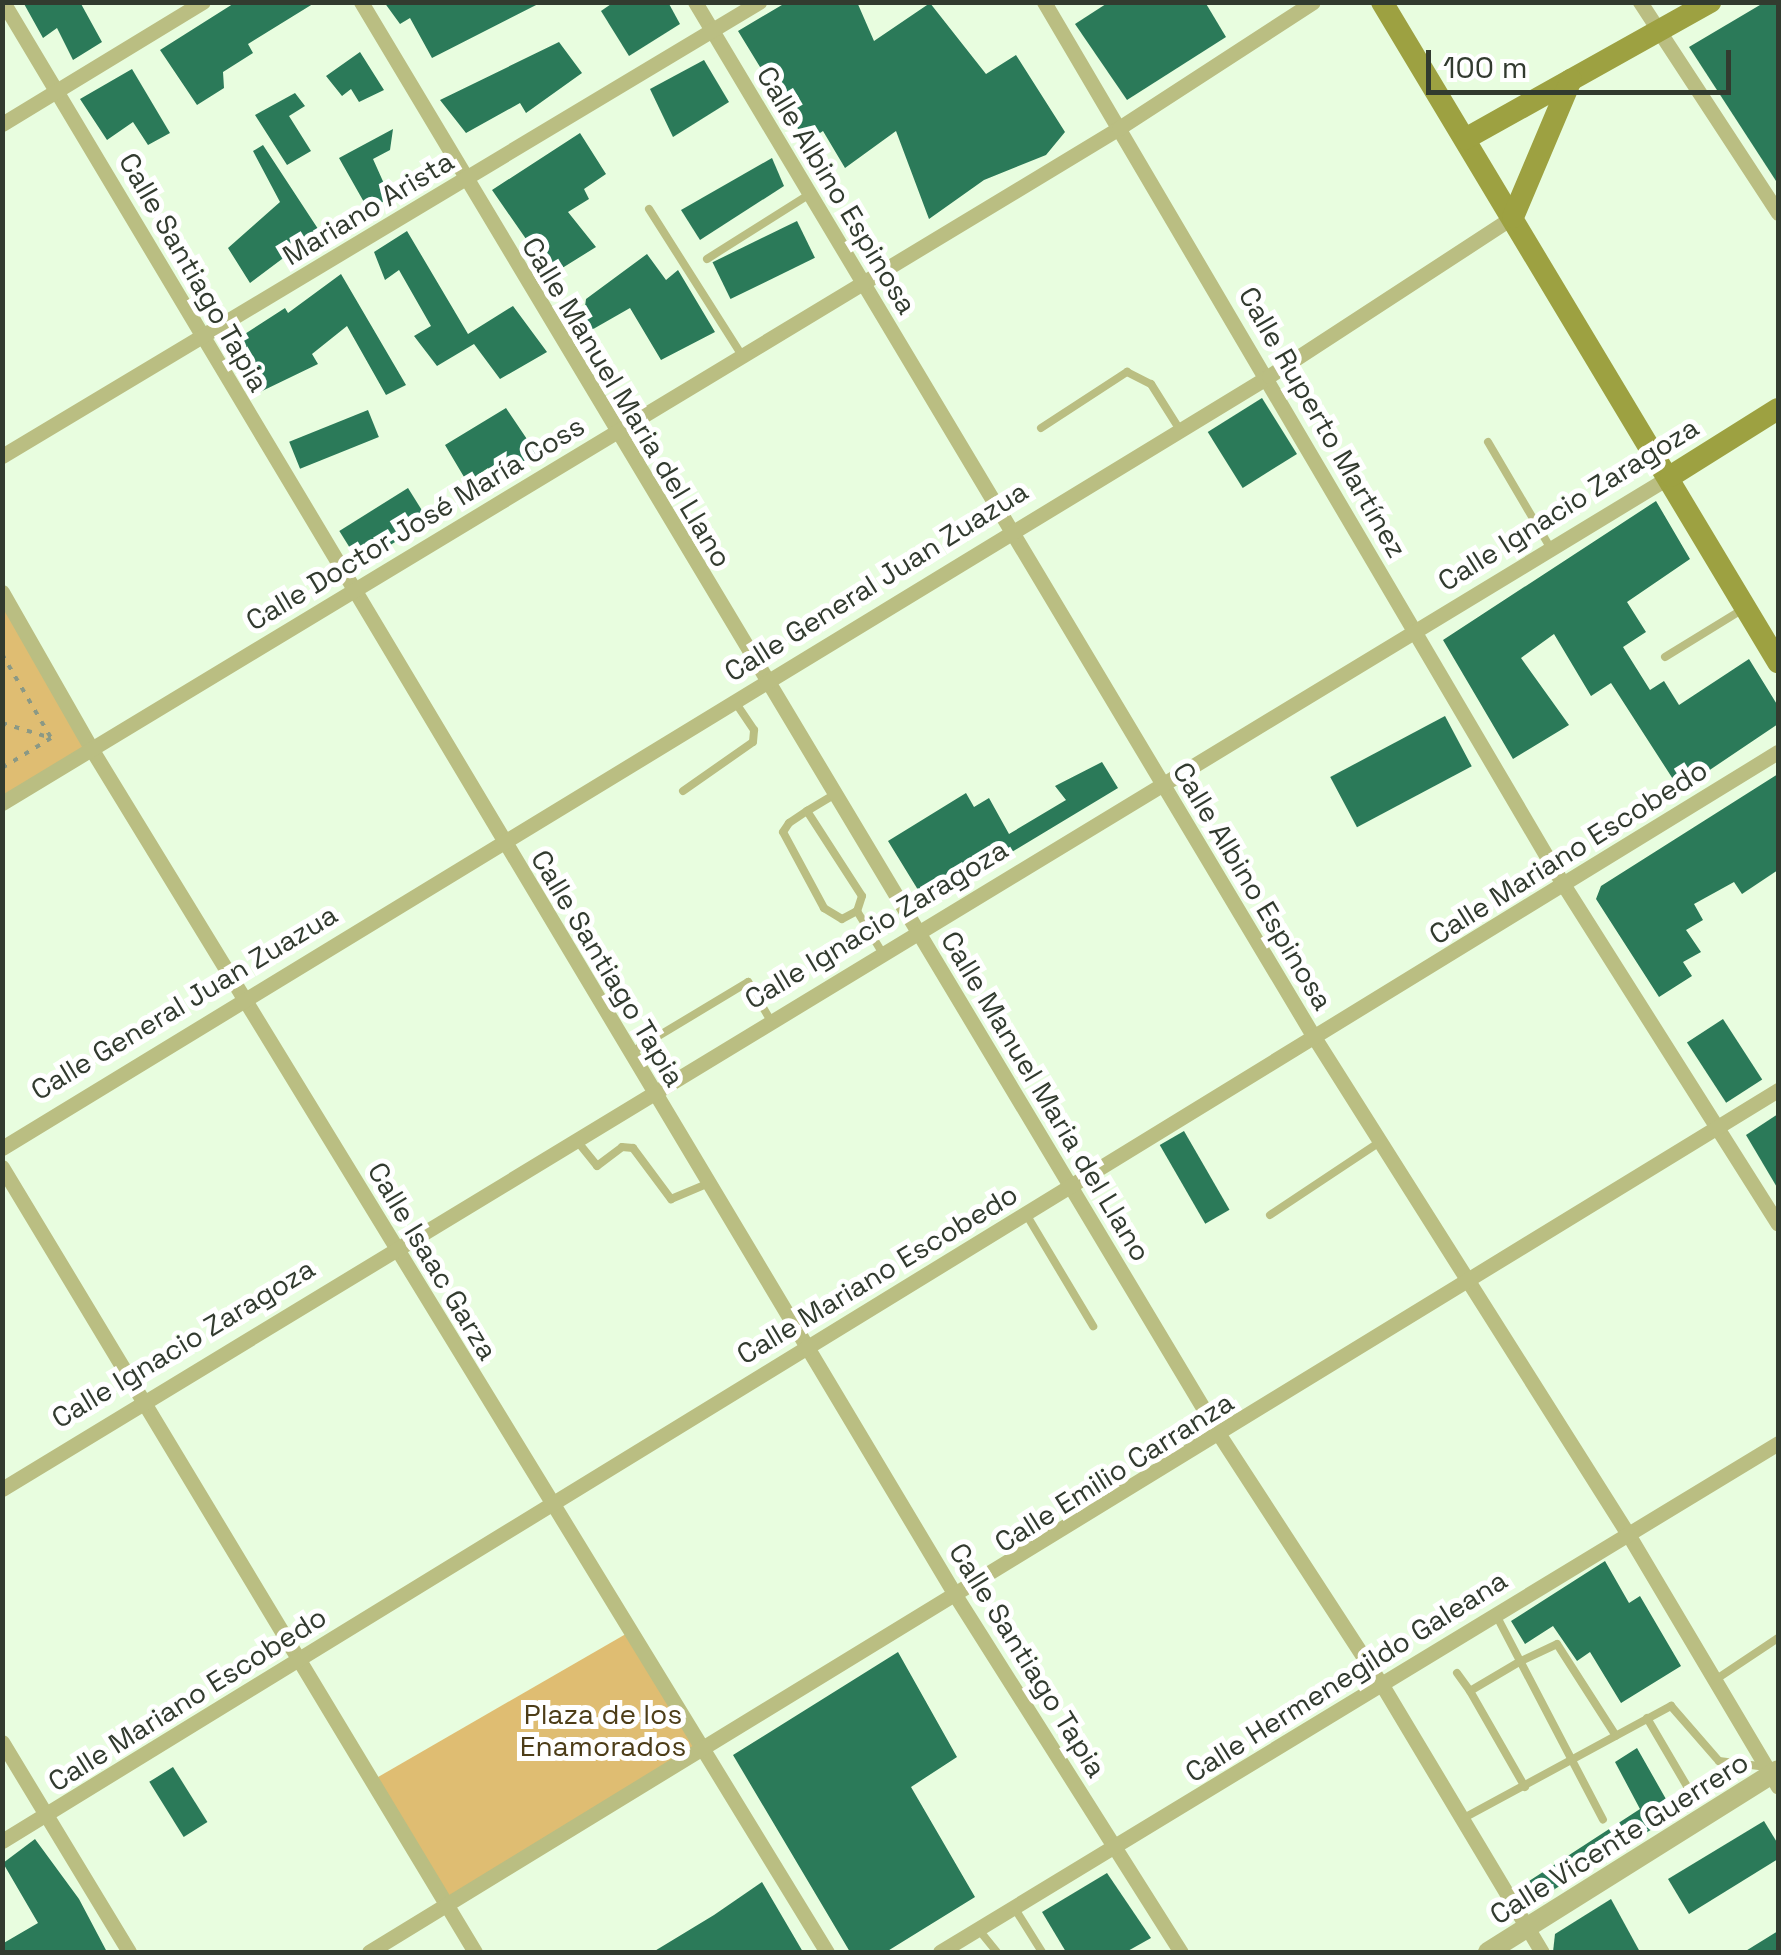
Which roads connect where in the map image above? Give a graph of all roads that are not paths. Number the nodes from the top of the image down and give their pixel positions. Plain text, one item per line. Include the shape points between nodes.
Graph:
1 (3, 2) edge
2 (203, 2) edge
3 (361, 2) edge
4 (695, 2) edge
5 (759, 2) edge
6 (1044, 2) edge
7 (1313, 2) edge
8 (1382, 2) edge
9 (1640, 2) edge
10 (1710, 2) edge
11 (712, 30) junction
12 (1658, 32) junction
13 (1571, 80) junction
14 (59, 90) junction
15 (2, 124) edge
16 (1119, 128) junction
17 (1465, 139) junction
18 (463, 180) junction
19 (810, 194) junction
20 (648, 209) dead end
21 (1778, 213) edge
22 (1512, 217) junction
23 (707, 259) dead end
24 (862, 282) junction
25 (202, 336) junction
26 (741, 354) junction
27 (1269, 376) junction
28 (1778, 409) edge
29 (1041, 428) dead end
30 (1180, 430) junction
31 (615, 432) junction
32 (1488, 442) dead end
33 (2, 456) edge
34 (1671, 476) junction
35 (1012, 531) junction
36 (1551, 549) junction
37 (349, 589) junction
38 (2, 592) edge
39 (1746, 606) junction
40 (1416, 633) junction
41 (1665, 657) dead end
42 (1778, 662) edge
43 (768, 682) junction
44 (736, 703) junction
45 (92, 750) junction
46 (1778, 752) edge
47 (1165, 787) junction
48 (683, 791) dead end
49 (835, 794) junction
50 (2, 803) edge
51 (806, 811) junction
52 (502, 843) junction
53 (1563, 884) junction
54 (857, 911) junction
55 (920, 932) junction
56 (884, 954) junction
57 (243, 999) junction
58 (772, 1021) junction
59 (1314, 1038) junction
60 (630, 1053) junction
61 (652, 1090) junction
62 (1778, 1090) edge
63 (1718, 1128) junction
64 (575, 1138) junction
65 (1380, 1142) junction
66 (2, 1148) edge
67 (2, 1168) edge
68 (708, 1183) junction
69 (1070, 1186) junction
70 (1025, 1214) junction
71 (1270, 1215) dead end
72 (1778, 1224) edge
73 (396, 1250) junction
74 (1471, 1283) junction
75 (1094, 1326) dead end
76 (807, 1345) junction
77 (143, 1400) junction
78 (1220, 1436) junction
79 (1778, 1443) edge
80 (2, 1489) edge
81 (550, 1502) junction
82 (1628, 1534) junction
83 (957, 1598) junction
84 (1495, 1613) junction
85 (1778, 1638) edge
86 (300, 1659) junction
87 (1519, 1662) junction
88 (1457, 1672) dead end
89 (1714, 1680) junction
90 (1382, 1684) junction
91 (1470, 1690) junction
92 (1647, 1718) junction
93 (1616, 1736) junction
94 (2, 1742) edge
95 (702, 1752) junction
96 (1570, 1762) junction
97 (1774, 1775) edge
98 (1525, 1787) junction
99 (1688, 1788) dead end
100 (47, 1814) junction
101 (1461, 1819) junction
102 (1603, 1820) dead end
103 (2, 1842) edge
104 (1117, 1847) junction
105 (446, 1906) junction
106 (1015, 1909) junction
107 (1528, 1928) junction
108 (978, 1930) junction
109 (129, 1952) edge
110 (369, 1952) edge
111 (474, 1952) edge
112 (827, 1952) edge
113 (940, 1952) edge
114 (997, 1952) edge
115 (1042, 1952) edge
116 (1181, 1952) edge
117 (1488, 1952) edge
118 (1542, 1952) edge

1 - 14 street, Calle Santiago Tapia
2 - 14 street
3 - 18 street, Calle Manuel Maria del Llano
4 - 11 street, Calle Albino Espinosa
5 - 11 street, Mariano Arista
6 - 16 street, Calle Ruperto Martínez
7 - 16 street, Calle Doctor José María Coss
8 - 17 main road
9 - 12 street
10 - 12 main road
11 - 18 street, Mariano Arista
11 - 19 street, Calle Albino Espinosa
12 - 13 main road
12 - 21 street
13 - 17 main road
13 - 22 main road
14 - 15 street
14 - 25 street, Calle Santiago Tapia
16 - 24 street, Calle Doctor José María Coss
16 - 27 street, Calle Ruperto Martínez
17 - 22 main road
18 - 25 street, Mariano Arista
18 - 31 street, Calle Manuel Maria del Llano
19 - 23 lane
19 - 24 street, Calle Albino Espinosa
20 - 26 lane
22 - 27 street, Calle General Juan Zuazua
22 - 34 main road
24 - 26 street, Calle Doctor José María Coss
24 - 35 street, Calle Albino Espinosa
25 - 33 street, Mariano Arista
25 - 37 street, Calle Santiago Tapia
26 - 31 street, Calle Doctor José María Coss
27 - 30 street, Calle General Juan Zuazua
27 - 40 street, Calle Ruperto Martínez
28 - 34 main road, Calle Ignacio Zaragoza
29 - 30 lane via 1126,372 1151,384
30 - 35 street, Calle General Juan Zuazua
31 - 37 street, Calle Doctor José María Coss
31 - 43 street, Calle Manuel Maria del Llano
32 - 36 lane
34 - 36 street, Calle Ignacio Zaragoza
34 - 39 main road
35 - 43 street, Calle General Juan Zuazua
35 - 47 street, Calle Albino Espinosa
36 - 40 street, Calle Ignacio Zaragoza
37 - 45 street, Calle Doctor José María Coss
37 - 52 street, Calle Santiago Tapia
38 - 45 street, Calle Isaac Garza
39 - 41 lane
39 - 42 main road
40 - 47 street, Calle Ignacio Zaragoza
40 - 53 street, Calle Ruperto Martínez
43 - 44 street, Calle General Juan Zuazua
43 - 49 street, Calle Manuel Maria del Llano
44 - 48 lane via 754,730 753,742
44 - 52 street, Calle General Juan Zuazua
45 - 50 street, Calle Doctor José María Coss
45 - 57 street, Calle Isaac Garza
46 - 53 street, Calle Mariano Escobedo
47 - 55 street, Calle Ignacio Zaragoza
47 - 59 street, Calle Albino Espinosa
49 - 51 lane
49 - 55 street, Calle Manuel Maria del Llano
51 - 54 lane via 860,890
51 - 54 lane via 785,827 785,839 830,916
52 - 57 street, Calle General Juan Zuazua
52 - 60 street, Calle Santiago Tapia
53 - 59 street, Calle Mariano Escobedo
53 - 63 street, Calle Ruperto Martínez
54 - 56 lane
55 - 56 street, Calle Ignacio Zaragoza
55 - 69 street, Calle Manuel Maria del Llano
56 - 58 street, Calle Ignacio Zaragoza
57 - 66 street, Calle General Juan Zuazua
57 - 73 street, Calle Isaac Garza
58 - 60 lane via 748,982
58 - 61 street, Calle Ignacio Zaragoza
59 - 65 street, Calle Albino Espinosa
59 - 69 street, Calle Mariano Escobedo
60 - 61 street, Calle Santiago Tapia
61 - 64 street, Calle Ignacio Zaragoza
61 - 68 street, Calle Santiago Tapia
62 - 63 street, Calle Emilio Carranza
63 - 72 street, Calle Ruperto Martínez
63 - 74 street, Calle Emilio Carranza
64 - 68 lane via 598,1166 622,1147 632,1148 670,1199
64 - 73 street, Calle Ignacio Zaragoza
65 - 71 lane
65 - 74 street, Calle Albino Espinosa
67 - 77 street
68 - 76 street, Calle Santiago Tapia
69 - 70 street, Calle Mariano Escobedo
69 - 78 street, Calle Manuel Maria del Llano
70 - 75 lane
70 - 76 street, Calle Mariano Escobedo
73 - 77 street, Calle Ignacio Zaragoza
73 - 81 street, Calle Isaac Garza
74 - 78 street, Calle Emilio Carranza
74 - 82 street, Calle Albino Espinosa
76 - 81 street, Calle Mariano Escobedo
76 - 83 street, Calle Santiago Tapia
77 - 80 street, Calle Ignacio Zaragoza
77 - 86 street
78 - 83 street, Calle Emilio Carranza
78 - 90 street, Calle Manuel Maria del Llano
79 - 82 street, Calle Hermenegildo Galeana
81 - 86 street, Calle Mariano Escobedo
81 - 95 street, Calle Isaac Garza
82 - 84 street, Calle Hermenegildo Galeana
82 - 89 street, Calle Albino Espinosa
83 - 95 street, Calle Emilio Carranza
83 - 104 street, Calle Santiago Tapia
84 - 87 lane
84 - 90 street, Calle Hermenegildo Galeana
85 - 89 lane
86 - 100 street, Calle Mariano Escobedo
86 - 105 street
87 - 91 lane
87 - 93 lane via 1557,1644
87 - 96 lane
88 - 91 lane
89 - 97 street, Calle Albino Espinosa
90 - 101 street, Calle Manuel Maria del Llano
90 - 104 street, Calle Hermenegildo Galeana
91 - 98 lane
92 - 93 lane
92 - 97 lane via 1677,1708 1719,1761
92 - 99 lane
93 - 96 lane
94 - 100 street
95 - 105 street, Calle Emilio Carranza
95 - 112 street, Calle Isaac Garza
96 - 98 lane
96 - 102 lane
97 - 107 street, Calle Vicente Guerrero
98 - 101 lane
100 - 103 street, Calle Mariano Escobedo
100 - 109 street
101 - 107 street, Calle Manuel Maria del Llano
104 - 106 street, Calle Hermenegildo Galeana
104 - 116 street, Calle Santiago Tapia
105 - 110 street, Calle Emilio Carranza
105 - 111 street
106 - 108 street, Calle Hermenegildo Galeana
106 - 115 lane
107 - 117 street, Calle Vicente Guerrero
107 - 118 street, Calle Manuel Maria del Llano
108 - 113 street, Calle Hermenegildo Galeana
108 - 114 lane

